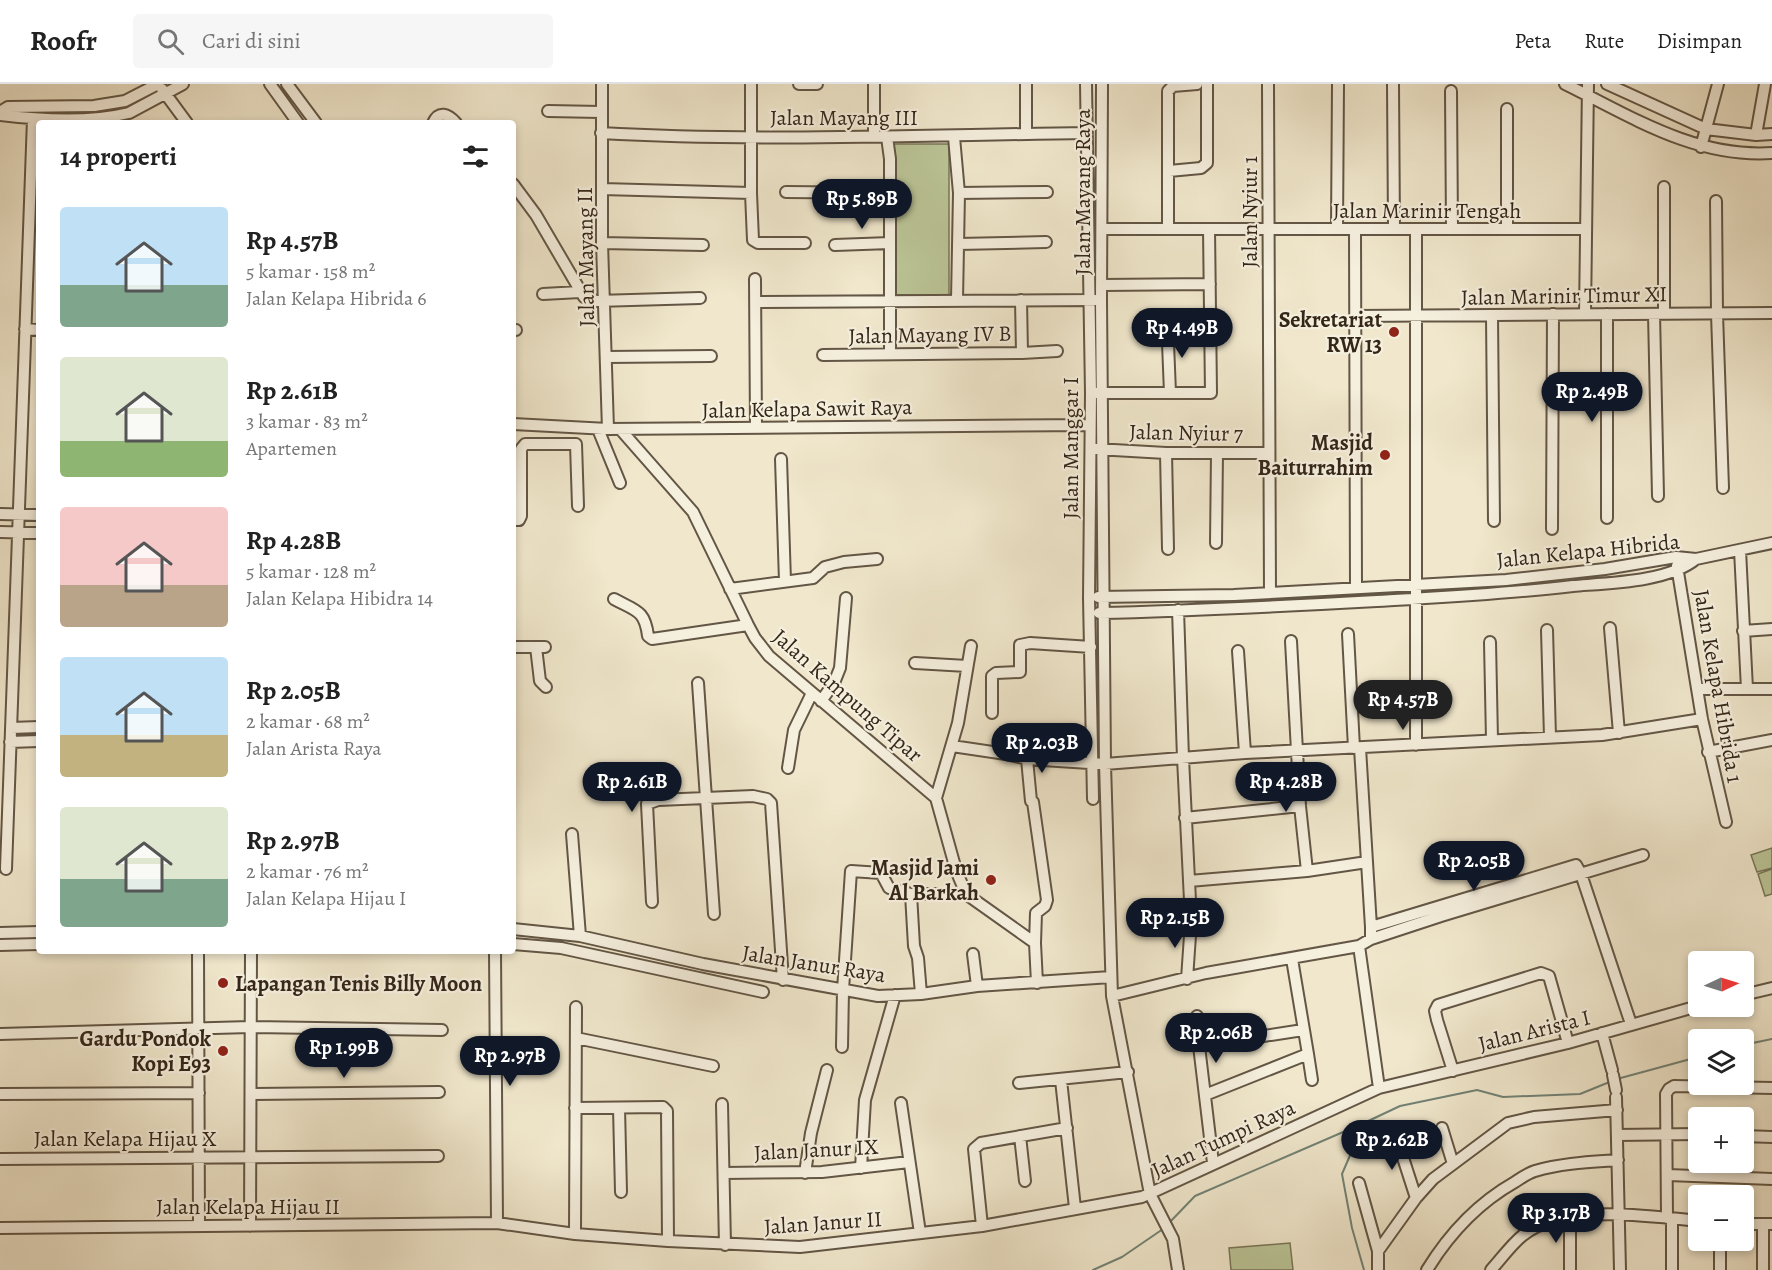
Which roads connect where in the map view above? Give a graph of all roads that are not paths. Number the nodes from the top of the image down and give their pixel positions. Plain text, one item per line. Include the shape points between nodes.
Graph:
1 (158, 84) edge
2 (183, 84) edge
3 (270, 84) edge
4 (287, 84) edge
5 (602, 84) edge
6 (751, 84) edge
7 (799, 84) edge
8 (818, 84) edge
9 (874, 84) edge
10 (1026, 84) edge
11 (1086, 84) edge
12 (1102, 84) edge
13 (1197, 84) edge
14 (1207, 84) edge
15 (1268, 84) edge
16 (1338, 84) edge
17 (1392, 84) edge
18 (1565, 84) edge
19 (1607, 84) edge
20 (1718, 84) edge
21 (1765, 84) edge
22 (1587, 90) edge
23 (1451, 91) dead end
24 (166, 93) junction
25 (1507, 109) dead end
26 (548, 111) dead end
27 (601, 112) junction
28 (0, 113) edge
29 (33, 119) junction
30 (119, 119) edge
31 (185, 120) edge
32 (296, 120) edge
33 (314, 120) edge
34 (435, 120) edge
35 (452, 120) edge
36 (1706, 129) junction
37 (602, 133) junction
38 (1087, 133) junction
39 (1026, 134) junction
40 (1772, 134) edge
41 (1756, 135) junction
42 (874, 136) junction
43 (887, 136) junction
44 (954, 136) junction
45 (750, 137) junction
46 (1701, 147) junction
47 (1772, 153) edge
48 (1169, 171) junction
49 (1664, 187) dead end
50 (516, 188) edge
51 (602, 189) junction
52 (786, 192) dead end
53 (1047, 192) dead end
54 (751, 193) junction
55 (890, 193) junction
56 (959, 193) junction
57 (1716, 201) dead end
58 (1209, 229) junction
59 (1337, 229) junction
60 (1355, 229) junction
61 (1508, 229) junction
62 (1586, 229) junction
63 (1102, 230) junction
64 (1168, 230) junction
65 (1268, 230) junction
66 (1394, 230) junction
67 (1416, 230) junction
68 (1452, 230) junction
69 (1046, 242) dead end
70 (602, 243) junction
71 (805, 243) dead end
72 (890, 243) junction
73 (958, 244) junction
74 (703, 245) dead end
75 (835, 245) dead end
76 (756, 279) dead end
77 (1210, 284) junction
78 (1102, 285) junction
79 (580, 292) junction
80 (543, 294) dead end
81 (700, 298) dead end
82 (1089, 299) junction
83 (604, 300) junction
84 (890, 300) junction
85 (957, 300) junction
86 (1022, 300) junction
87 (1101, 300) junction
88 (756, 302) junction
89 (1772, 313) edge
90 (1553, 314) junction
91 (1585, 314) junction
92 (1606, 314) junction
93 (1659, 314) junction
94 (1717, 314) junction
95 (1356, 316) junction
96 (1417, 316) junction
97 (1492, 316) junction
98 (25, 329) junction
99 (36, 330) edge
100 (1210, 340) junction
101 (1057, 351) dead end
102 (1022, 353) junction
103 (890, 354) junction
104 (711, 356) dead end
105 (824, 356) dead end
106 (607, 357) junction
107 (1096, 393) junction
108 (1170, 393) junction
109 (518, 425) edge
110 (1090, 425) junction
111 (576, 428) junction
112 (756, 428) junction
113 (603, 429) junction
114 (620, 429) junction
115 (576, 444) junction
116 (1090, 448) junction
117 (1102, 449) junction
118 (1166, 453) junction
119 (1216, 453) junction
120 (1269, 453) junction
121 (780, 459) dead end
122 (620, 483) dead end
123 (1723, 488) dead end
124 (1658, 496) dead end
125 (578, 506) dead end
126 (0, 514) edge
127 (18, 515) junction
128 (36, 515) edge
129 (1607, 518) dead end
130 (516, 520) edge
131 (1494, 521) dead end
132 (1552, 530) dead end
133 (0, 532) edge
134 (18, 533) junction
135 (36, 533) edge
136 (1216, 543) dead end
137 (1772, 543) edge
138 (1168, 549) dead end
139 (1740, 550) junction
140 (1676, 557) junction
141 (877, 559) dead end
142 (1696, 559) junction
143 (1678, 571) junction
144 (785, 581) junction
145 (1416, 585) junction
146 (1356, 588) junction
147 (730, 589) junction
148 (1270, 593) junction
149 (1104, 597) junction
150 (846, 598) dead end
151 (1089, 598) junction
152 (614, 599) dead end
153 (1417, 599) junction
154 (1178, 610) junction
155 (1089, 613) junction
156 (1104, 613) junction
157 (748, 625) junction
158 (1610, 628) dead end
159 (1772, 629) edge
160 (1547, 630) dead end
161 (1743, 631) junction
162 (1348, 634) dead end
163 (1291, 641) dead end
164 (1490, 642) dead end
165 (971, 646) dead end
166 (516, 647) edge
167 (1091, 647) junction
168 (1238, 651) dead end
169 (915, 663) dead end
170 (967, 666) junction
171 (698, 683) dead end
172 (546, 687) dead end
173 (1698, 689) junction
174 (1747, 689) junction
175 (1772, 689) edge
176 (816, 697) junction
177 (992, 713) dead end
178 (1702, 719) junction
179 (36, 727) edge
180 (11, 728) junction
181 (1619, 733) junction
182 (1550, 737) junction
183 (1492, 740) junction
184 (1772, 740) edge
185 (36, 741) edge
186 (10, 742) junction
187 (1416, 745) junction
188 (952, 746) junction
189 (1357, 748) junction
190 (1297, 752) junction
191 (1708, 752) junction
192 (1245, 753) junction
193 (1183, 758) junction
194 (1027, 759) junction
195 (1091, 764) junction
196 (1105, 764) junction
197 (788, 768) dead end
198 (705, 798) junction
199 (936, 798) junction
200 (1093, 799) dead end
201 (1300, 806) junction
202 (1185, 818) junction
203 (1726, 822) dead end
204 (572, 834) dead end
205 (1643, 855) dead end
206 (1367, 862) junction
207 (6, 869) dead end
208 (1306, 871) junction
209 (1581, 874) junction
210 (1190, 881) junction
211 (911, 894) junction
212 (966, 894) junction
213 (652, 902) dead end
214 (714, 914) dead end
215 (1371, 927) junction
216 (516, 929) edge
217 (36, 932) edge
218 (0, 933) edge
219 (580, 936) junction
220 (1371, 939) junction
221 (1035, 943) junction
222 (36, 944) edge
223 (516, 944) edge
224 (0, 945) edge
225 (1359, 946) junction
226 (198, 954) edge
227 (250, 954) edge
228 (495, 954) edge
229 (973, 954) dead end
230 (1292, 959) junction
231 (1111, 977) junction
232 (1187, 979) junction
233 (783, 980) junction
234 (1037, 983) junction
235 (977, 986) junction
236 (1772, 988) edge
237 (843, 990) junction
238 (763, 992) dead end
239 (1754, 992) edge
240 (921, 994) junction
241 (895, 995) junction
242 (1112, 996) junction
243 (576, 1007) dead end
244 (1688, 1009) edge
245 (1197, 1016) dead end
246 (1631, 1024) junction
247 (250, 1027) junction
248 (198, 1028) junction
249 (442, 1030) dead end
250 (1303, 1030) junction
251 (1602, 1033) junction
252 (0, 1034) edge
253 (576, 1038) junction
254 (1568, 1043) junction
255 (1199, 1046) junction
256 (842, 1047) dead end
257 (1308, 1054) junction
258 (713, 1066) dead end
259 (827, 1070) dead end
260 (1453, 1071) junction
261 (1128, 1072) junction
262 (1060, 1080) junction
263 (1312, 1080) dead end
264 (1019, 1083) dead end
265 (1378, 1088) junction
266 (1772, 1088) edge
267 (439, 1092) dead end
268 (199, 1093) junction
269 (0, 1094) edge
270 (250, 1094) junction
271 (1205, 1095) junction
272 (901, 1103) dead end
273 (722, 1104) dead end
274 (575, 1108) junction
275 (619, 1108) junction
276 (1617, 1110) junction
277 (1067, 1128) junction
278 (1442, 1128) dead end
279 (1617, 1134) junction
280 (1667, 1134) junction
281 (1688, 1134) edge
282 (1020, 1136) junction
283 (1396, 1136) dead end
284 (1754, 1136) edge
285 (1772, 1137) edge
286 (438, 1156) dead end
287 (251, 1157) junction
288 (199, 1158) junction
289 (0, 1159) edge
290 (1618, 1160) junction
291 (909, 1162) junction
292 (1213, 1163) junction
293 (1453, 1164) junction
294 (861, 1168) junction
295 (724, 1173) junction
296 (805, 1173) junction
297 (1668, 1175) junction
298 (1772, 1179) edge
299 (1025, 1181) dead end
300 (1359, 1183) dead end
301 (621, 1192) dead end
302 (1149, 1194) junction
303 (1416, 1198) junction
304 (1076, 1208) junction
305 (1619, 1214) junction
306 (1570, 1217) junction
307 (1669, 1218) junction
308 (1688, 1220) edge
309 (497, 1223) junction
310 (1768, 1224) edge
311 (200, 1226) junction
312 (250, 1226) junction
313 (982, 1226) junction
314 (0, 1228) edge
315 (575, 1233) junction
316 (920, 1233) junction
317 (668, 1241) junction
318 (725, 1245) junction
319 (1378, 1251) junction
320 (1720, 1251) edge
321 (1178, 1270) edge
322 (1378, 1270) edge
323 (1427, 1270) edge
324 (1491, 1270) edge
325 (1570, 1270) edge
326 (1620, 1270) edge
327 (1672, 1270) edge
328 (1720, 1270) edge
329 (1763, 1270) edge

1 - 24 street
1 - 28 street via 125,101 94,106 8,107
2 - 24 street
3 - 32 street
4 - 33 street
5 - 27 street, Jalan Mayang II
6 - 45 street
7 - 8 street
9 - 42 street
10 - 39 street
11 - 38 street, Jalan Mayang Raya
12 - 63 street, Jalan Mayang Raya
13 - 48 street via 1168,90
14 - 48 street via 1207,163 1200,168
15 - 65 street, Jalan Nyiur 1
16 - 59 street
17 - 66 street
18 - 22 street
19 - 36 street
20 - 36 street
21 - 41 street
22 - 46 street via 1672,137
22 - 62 street
23 - 68 street
24 - 30 street
24 - 31 street
25 - 61 street
26 - 27 street
27 - 37 street, Jalan Mayang II
28 - 29 street
29 - 30 street
29 - 98 street
34 - 35 street via 444,114
36 - 41 street
36 - 46 street
37 - 45 street, Jalan Mayang III
37 - 51 street, Jalan Mayang II
38 - 39 street, Jalan Mayang III
38 - 82 street, Jalan Mayang Raya
39 - 44 street, Jalan Mayang III
40 - 41 street
42 - 43 street, Jalan Mayang III
42 - 45 street, Jalan Mayang III
43 - 44 street, Jalan Mayang III
43 - 55 street
44 - 56 street
45 - 54 street
46 - 47 street via 1731,153
48 - 64 street
49 - 93 street
50 - 79 street
51 - 54 street
51 - 70 street, Jalan Mayang II
52 - 55 street
53 - 56 street
54 - 71 street via 754,241
55 - 72 street
56 - 73 street
57 - 94 street
58 - 64 street, Jalan Marinir Tengah
58 - 65 street, Jalan Marinir Tengah
58 - 77 street
59 - 60 street, Jalan Marinir Tengah
59 - 65 street, Jalan Marinir Tengah
60 - 66 street, Jalan Marinir Tengah
60 - 95 street
61 - 62 street, Jalan Marinir Tengah
61 - 68 street, Jalan Marinir Tengah
62 - 91 street
63 - 64 street, Jalan Marinir Tengah
63 - 78 street, Jalan Mayang Raya
65 - 120 street, Jalan Nyiur 1
66 - 67 street, Jalan Marinir Tengah
67 - 68 street, Jalan Marinir Tengah
67 - 96 street
69 - 73 street
70 - 74 street
70 - 83 street, Jalan Mayang II
72 - 75 street
72 - 84 street
73 - 85 street
76 - 88 street
77 - 78 street
77 - 100 street
78 - 87 street, Jalan Mayang Raya
79 - 80 street
79 - 83 street via 585,298
81 - 83 street
82 - 86 street
82 - 87 street
82 - 107 street, Jalan Manggar I
83 - 106 street, Jalan Mayang II
84 - 85 street
84 - 88 street
84 - 103 street
85 - 86 street
86 - 102 street, Jalan Mayang IV B
87 - 107 street, Jalan Manggar I
88 - 112 street
89 - 94 street, Jalan Marinir Timur XI
90 - 91 street, Jalan Marinir Timur XI
90 - 97 street, Jalan Marinir Timur XI
90 - 132 street
91 - 92 street, Jalan Marinir Timur XI
92 - 93 street, Jalan Marinir Timur XI
92 - 129 street
93 - 94 street, Jalan Marinir Timur XI
93 - 124 street
94 - 123 street
95 - 96 street, Jalan Marinir Timur XI
95 - 146 street
96 - 97 street, Jalan Marinir Timur XI
96 - 145 street
97 - 131 street
98 - 99 street
98 - 127 street
100 - 108 street via 1168,343
100 - 108 street via 1211,393
101 - 102 street
102 - 103 street, Jalan Mayang IV B
103 - 105 street, Jalan Mayang IV B
104 - 106 street
106 - 113 street, Jalan Mayang II
107 - 108 street
107 - 110 street, Jalan Manggar I
107 - 117 street, Jalan Manggar I
109 - 111 street, Jalan Kelapa Sawit Raya
110 - 112 street, Jalan Kelapa Sawit Raya
110 - 116 street, Jalan Manggar I
111 - 113 street, Jalan Kelapa Sawit Raya
111 - 115 street
112 - 114 street, Jalan Kelapa Sawit Raya
113 - 114 street, Jalan Kelapa Sawit Raya
113 - 122 street
114 - 147 street, Jalan Kampung Tipar via 688,505
115 - 125 street
115 - 130 street via 522,446 521,516
116 - 117 street
116 - 151 street, Jalan Manggar I
117 - 118 street, Jalan Nyiur 7
117 - 149 street, Jalan Manggar I
118 - 119 street, Jalan Nyiur 7
118 - 138 street
119 - 120 street, Jalan Nyiur 7
119 - 136 street
120 - 148 street, Jalan Nyiur 1
121 - 144 street
126 - 127 street
127 - 128 street
127 - 134 street
133 - 134 street
134 - 135 street
134 - 180 street
137 - 139 street
139 - 142 street
139 - 161 street
140 - 142 street, Jalan Kelapa Hibrida
140 - 143 street, Jalan Kelapa Hibrida 1
140 - 145 street, Jalan Kelapa Hibrida via 1506,580
141 - 144 street via 844,562 825,567 813,578
142 - 143 street, Jalan Kelapa Hibrida
143 - 153 street, Jalan Kelapa Hibrida via 1506,594
143 - 173 street, Jalan Kelapa Hibrida 1
144 - 147 street
145 - 146 street, Jalan Kelapa Hibrida
145 - 153 street
146 - 148 street, Jalan Kelapa Hibrida
147 - 157 street, Jalan Kampung Tipar
148 - 149 street, Jalan Kelapa Hibrida
149 - 151 street, Jalan Kelapa Hibrida
149 - 156 street, Jalan Manggar I
150 - 176 street via 840,668 834,683
151 - 155 street, Jalan Manggar I
152 - 157 street via 644,616 652,639
153 - 154 street, Jalan Kelapa Hibrida
153 - 187 street
154 - 156 street, Jalan Kelapa Hibrida
154 - 193 street
155 - 156 street, Jalan Kelapa Hibrida
155 - 167 street, Jalan Manggar I
156 - 196 street, Jalan Manggar I
157 - 176 street, Jalan Kampung Tipar via 770,656
158 - 181 street
159 - 161 street
160 - 182 street
161 - 174 street
162 - 189 street
163 - 190 street
164 - 183 street
165 - 170 street
166 - 172 street via 541,647 540,681
167 - 177 street via 1020,645 1020,672 992,676
167 - 195 street, Jalan Manggar I
168 - 192 street
169 - 170 street
170 - 188 street
171 - 198 street
173 - 174 street
173 - 178 street, Jalan Kelapa Hibrida 1
174 - 175 street
176 - 197 street via 794,730
176 - 199 street, Jalan Kampung Tipar
178 - 181 street
178 - 191 street, Jalan Kelapa Hibrida 1
179 - 180 street
180 - 186 street
181 - 182 street
182 - 183 street
183 - 187 street
184 - 191 street
185 - 186 street
186 - 207 street
187 - 189 street
188 - 194 street
188 - 199 street
189 - 190 street
189 - 206 street
190 - 192 street
190 - 201 street
191 - 203 street, Jalan Kelapa Hibrida 1
192 - 193 street
193 - 196 street
193 - 202 street
194 - 195 street
194 - 221 street via 1047,900 1036,913
195 - 196 street
195 - 200 street, Jalan Manggar I
196 - 231 street, Jalan Manggar I
198 - 213 street via 647,804
198 - 214 street
198 - 233 street via 753,796 771,803
199 - 212 street
201 - 202 street
201 - 208 street
202 - 210 street
204 - 219 street
205 - 209 street
206 - 208 street
206 - 215 street
208 - 210 street
209 - 215 street via 1576,865 1566,866
209 - 220 street
209 - 246 street
210 - 232 street
211 - 212 street
211 - 237 street via 889,888 881,873 852,872
211 - 240 street
212 - 221 street
215 - 220 street
216 - 219 street, Jalan Janur Raya
217 - 218 street
219 - 233 street, Jalan Janur Raya
220 - 225 street
221 - 234 street
222 - 224 street
223 - 238 street, Jalan Janur Raya via 561,948
225 - 230 street
225 - 265 street
226 - 248 street
227 - 247 street
228 - 309 street
229 - 235 street
230 - 232 street
230 - 250 street
231 - 234 street, Jalan Janur Raya
231 - 242 street, Jalan Manggar I
232 - 242 street
233 - 237 street, Jalan Janur Raya
234 - 235 street, Jalan Janur Raya
235 - 240 street, Jalan Janur Raya
236 - 239 street
237 - 241 street, Jalan Janur Raya
237 - 256 street
240 - 241 street, Jalan Janur Raya
241 - 294 street via 865,1100
242 - 261 street, Jalan Manggar I
243 - 253 street
244 - 246 street, Jalan Arista I
245 - 255 street
246 - 251 street, Jalan Arista I
247 - 248 street
247 - 249 street
247 - 270 street
248 - 252 street
248 - 268 street
250 - 255 street
250 - 257 street
251 - 254 street, Jalan Arista I
251 - 276 street
253 - 258 street
253 - 274 street
254 - 260 street, Jalan Arista I
254 - 260 street via 1549,976 1541,973 1438,1005 1437,1020
255 - 271 street
257 - 263 street
257 - 271 street
259 - 296 street
260 - 265 street, Jalan Arista I
261 - 262 street
261 - 302 street, Jalan Manggar I
262 - 264 street
262 - 277 street
265 - 292 street, Jalan Tumpi Raya
266 - 280 street via 1674,1086 1666,1094
267 - 270 street
268 - 269 street
268 - 288 street
270 - 287 street
271 - 292 street
272 - 291 street
273 - 295 street
274 - 275 street
274 - 315 street
275 - 301 street
275 - 317 street via 663,1107 667,1111
276 - 279 street
276 - 293 street via 1508,1123
277 - 282 street
277 - 304 street
278 - 293 street
279 - 280 street
279 - 290 street
280 - 281 street
280 - 297 street
282 - 299 street
282 - 313 street via 981,1143 974,1149
283 - 303 street
284 - 285 street
286 - 287 street, Jalan Kelapa Hijau X
287 - 288 street, Jalan Kelapa Hijau X
287 - 312 street
288 - 289 street, Jalan Kelapa Hijau X
288 - 311 street
290 - 305 street
290 - 323 street via 1558,1165 1532,1172 1499,1191 1470,1214
291 - 294 street, Jalan Janur IX
291 - 316 street
292 - 302 street, Jalan Tumpi Raya
293 - 303 street
294 - 296 street, Jalan Janur IX
295 - 296 street, Jalan Janur IX
295 - 318 street
297 - 298 street
297 - 307 street
300 - 319 street
302 - 304 street, Jalan Janur II
302 - 321 street via 1173,1239
303 - 319 street
304 - 313 street, Jalan Janur II
305 - 306 street
305 - 307 street
305 - 326 street
306 - 324 street via 1549,1221 1523,1235
306 - 325 street
307 - 308 street
307 - 327 street
309 - 312 street, Jalan Kelapa Hijau II
309 - 315 street, Jalan Janur II
310 - 329 street
311 - 312 street, Jalan Kelapa Hijau II
311 - 314 street, Jalan Kelapa Hijau II
313 - 316 street, Jalan Janur II
315 - 317 street, Jalan Janur II
316 - 318 street, Jalan Janur II via 800,1247
317 - 318 street, Jalan Janur II
319 - 322 street
320 - 328 street

